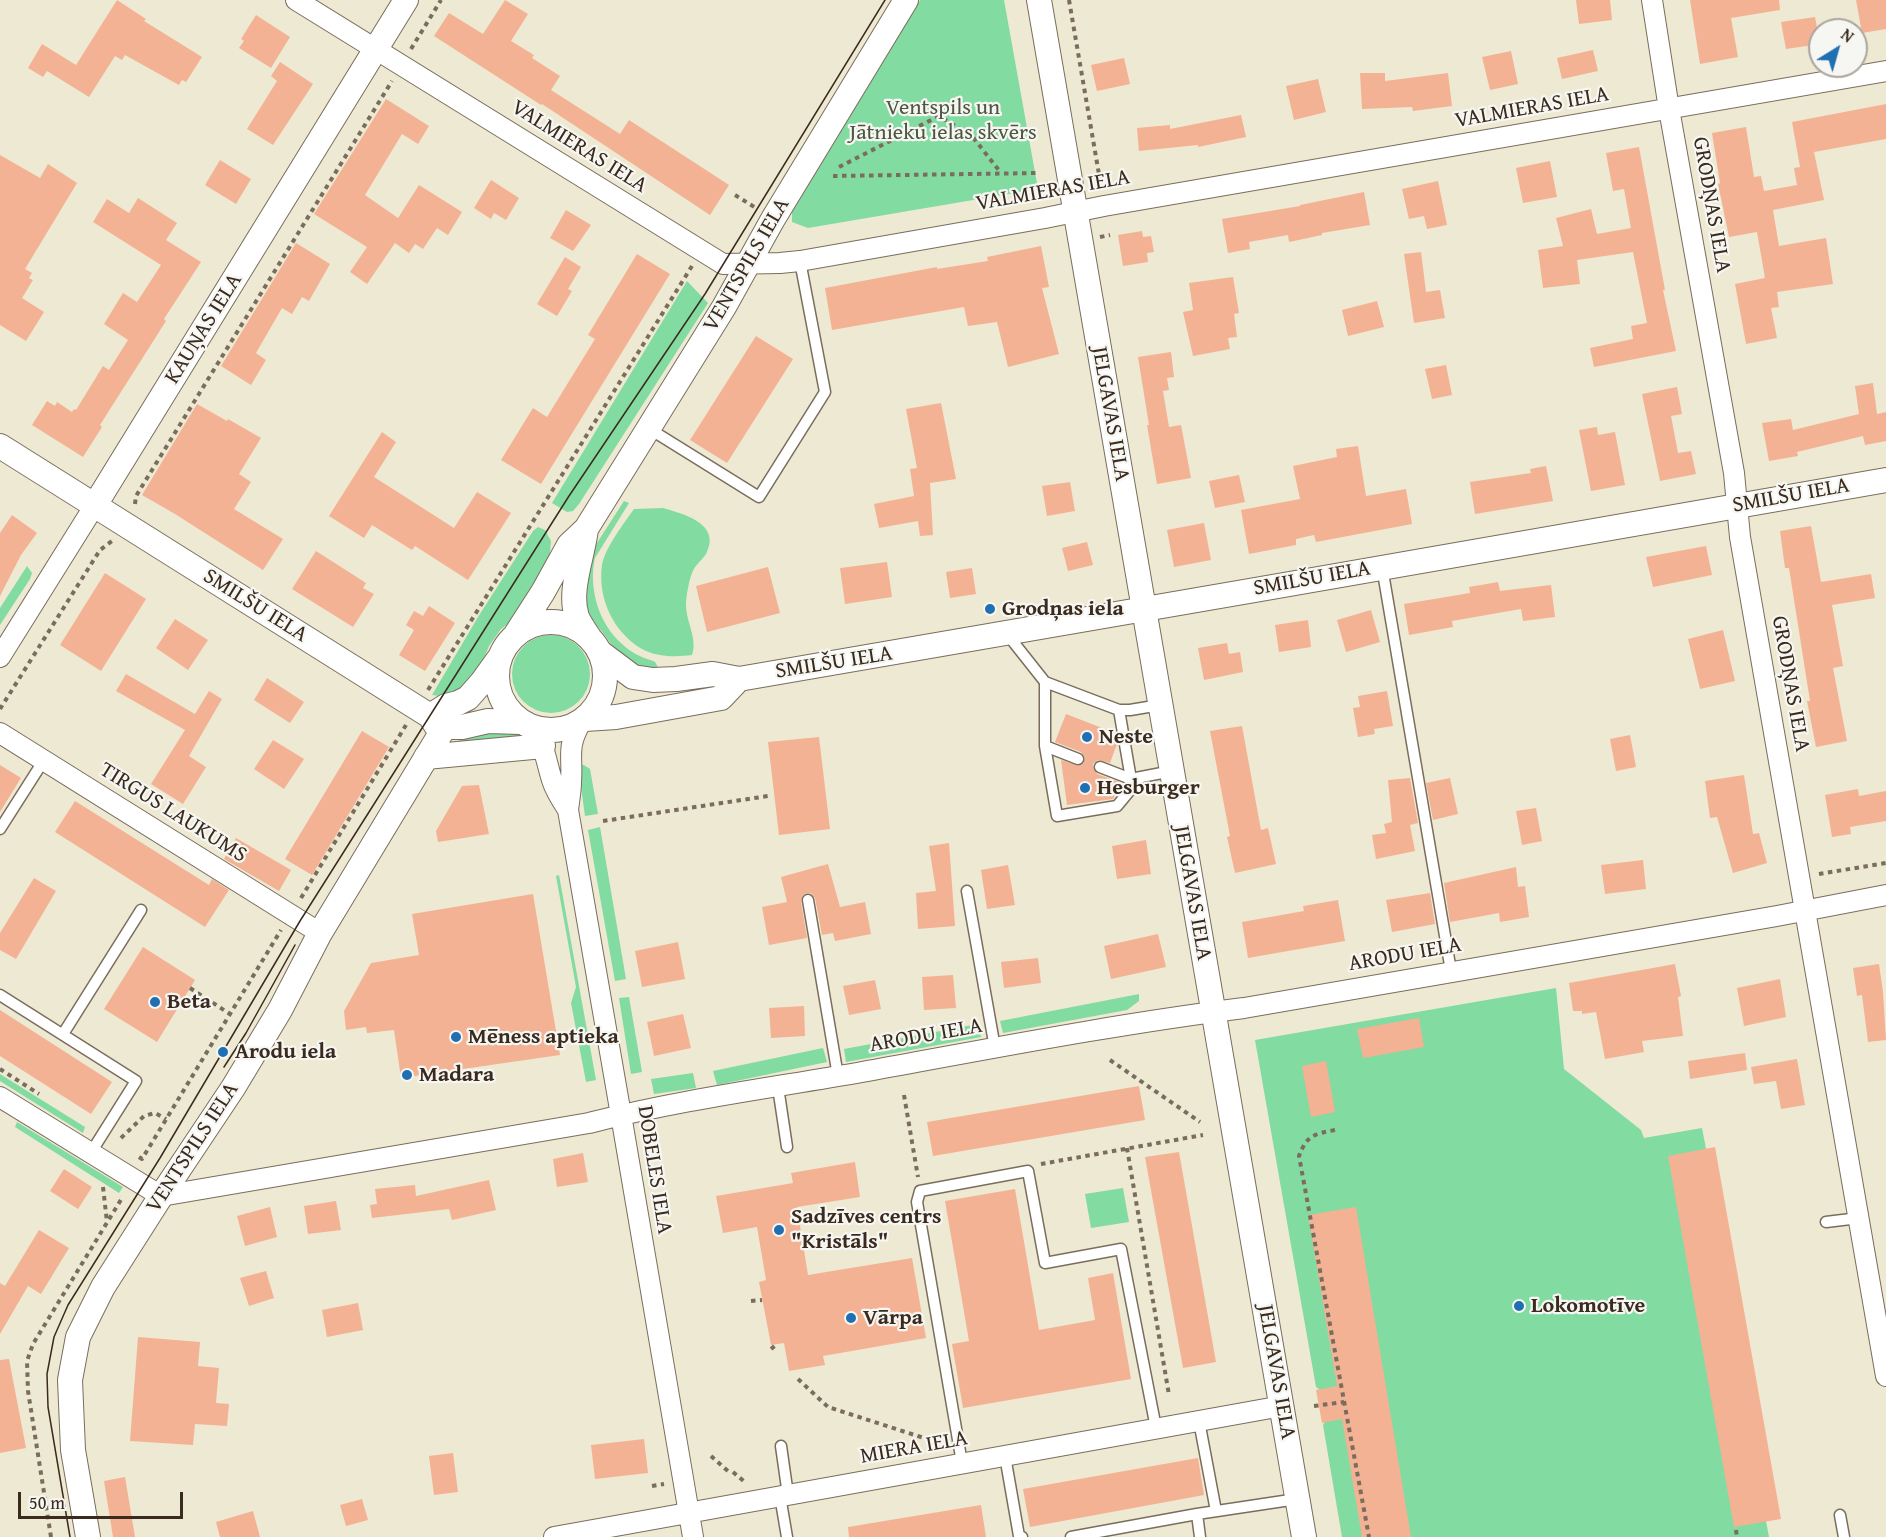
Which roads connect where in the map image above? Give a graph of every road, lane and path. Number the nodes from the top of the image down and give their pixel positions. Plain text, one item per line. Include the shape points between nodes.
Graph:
1 (296, 0) edge
2 (406, 0) edge
3 (441, 0) edge
4 (906, 0) edge
5 (1039, 0) edge
6 (1069, 0) edge
7 (1652, 0) edge
8 (376, 50) junction
9 (408, 54) dead end
10 (1886, 71) edge
11 (393, 78) dead end
12 (1669, 109) junction
13 (838, 167) dead end
14 (1039, 173) dead end
15 (1002, 174) junction
16 (833, 176) dead end
17 (1102, 192) dead end
18 (735, 195) dead end
19 (1075, 212) junction
20 (764, 213) dead end
21 (695, 260) dead end
22 (800, 261) junction
23 (748, 263) junction
24 (648, 428) junction
25 (0, 446) edge
26 (1886, 480) edge
27 (135, 505) dead end
28 (95, 506) junction
29 (1737, 506) junction
30 (586, 529) junction
31 (112, 542) dead end
32 (1382, 567) junction
33 (1144, 609) junction
34 (516, 634) junction
35 (1006, 634) junction
36 (595, 645) junction
37 (0, 657) edge
38 (500, 657) junction
39 (739, 679) junction
40 (1045, 682) junction
41 (1160, 705) junction
42 (0, 710) edge
43 (1119, 710) junction
44 (433, 712) junction
45 (583, 721) junction
46 (406, 724) dead end
47 (532, 732) junction
48 (0, 733) edge
49 (1045, 746) junction
50 (426, 757) junction
51 (1078, 759) dead end
52 (44, 760) junction
53 (1100, 767) dead end
54 (1172, 771) junction
55 (1136, 778) junction
56 (768, 796) dead end
57 (567, 810) junction
58 (603, 821) dead end
59 (0, 829) edge
60 (1886, 863) edge
61 (1812, 876) dead end
62 (967, 891) dead end
63 (1886, 895) edge
64 (808, 900) dead end
65 (141, 910) dead end
66 (1805, 910) junction
67 (290, 915) junction
68 (320, 933) junction
69 (1451, 971) junction
70 (190, 988) dead end
71 (0, 995) edge
72 (1213, 1012) junction
73 (230, 1014) junction
74 (63, 1034) junction
75 (995, 1048) junction
76 (1110, 1060) dead end
77 (838, 1076) junction
78 (778, 1087) junction
79 (904, 1095) dead end
80 (0, 1097) edge
81 (621, 1115) junction
82 (166, 1119) junction
83 (1200, 1122) dead end
84 (1335, 1130) dead end
85 (1203, 1135) dead end
86 (117, 1142) dead end
87 (787, 1147) dead end
88 (1127, 1148) junction
89 (90, 1154) junction
90 (142, 1159) dead end
91 (1028, 1171) junction
92 (103, 1187) dead end
93 (920, 1191) junction
94 (161, 1196) junction
95 (1858, 1218) junction
96 (1826, 1222) dead end
97 (107, 1223) dead end
98 (762, 1300) dead end
99 (751, 1301) dead end
100 (1880, 1304) edge
101 (777, 1344) dead end
102 (771, 1349) dead end
103 (1886, 1376) edge
104 (798, 1379) dead end
105 (1169, 1395) dead end
106 (1344, 1402) junction
107 (1282, 1406) junction
108 (1314, 1406) dead end
109 (1199, 1420) junction
110 (1156, 1428) junction
111 (924, 1438) dead end
112 (781, 1446) dead end
113 (711, 1456) dead end
114 (1005, 1456) junction
115 (962, 1463) junction
116 (729, 1472) dead end
117 (664, 1484) dead end
118 (652, 1486) dead end
119 (784, 1496) junction
120 (1297, 1499) junction
121 (1216, 1511) junction
122 (689, 1513) junction
123 (1197, 1514) junction
124 (1840, 1515) dead end
125 (1736, 1530) dead end
126 (88, 1537) edge
127 (554, 1537) edge
128 (693, 1537) edge
129 (787, 1537) edge
130 (1022, 1537) edge
131 (1071, 1537) edge
132 (1200, 1537) edge
133 (1304, 1537) edge
134 (1368, 1537) edge
135 (1737, 1537) edge
136 (1844, 1537) edge

1 - 8 street, VALMIERAS IELA
2 - 8 street, KAUŅAS IELA
3 - 9 path
4 - 23 street, VENTSPILS IELA
5 - 19 street, JELGAVAS IELA
6 - 17 path
7 - 12 street, GRODŅAS IELA
8 - 23 street, VALMIERAS IELA via 723,264
8 - 28 street, KAUŅAS IELA
10 - 12 street, VALMIERAS IELA
11 - 27 path via 136,496
12 - 19 street, VALMIERAS IELA
12 - 29 street, GRODŅAS IELA
13 - 15 path via 939,116 972,136
14 - 15 path
15 - 16 path
18 - 20 path
19 - 22 street, VALMIERAS IELA
19 - 33 street, JELGAVAS IELA
21 - 44 path
22 - 23 street, VALMIERAS IELA
22 - 24 lane via 825,392 759,497
23 - 24 street, VENTSPILS IELA
24 - 30 street, VENTSPILS IELA
25 - 28 street, SMILŠU IELA
26 - 29 street, SMILŠU IELA
28 - 37 street, KAUŅAS IELA
28 - 44 street, SMILŠU IELA
29 - 32 street, SMILŠU IELA
29 - 66 street, GRODŅAS IELA
30 - 34 street, VENTSPILS IELA via 569,544
30 - 36 street, VENTSPILS IELA via 574,594 577,616
31 - 42 path via 100,550
32 - 33 street, SMILŠU IELA
32 - 69 lane
33 - 35 street, SMILŠU IELA
33 - 41 street, JELGAVAS IELA
34 - 36 street via 537,624 561,622 576,628
34 - 38 street
35 - 39 street, SMILŠU IELA
35 - 40 lane
36 - 39 street, SMILŠU IELA via 633,677 653,680 713,674
36 - 45 street via 606,670 605,688 598,704
38 - 44 street via 468,698
38 - 47 street via 496,675 499,693 507,709
39 - 45 street via 721,698
40 - 43 lane
40 - 49 lane
41 - 43 lane
41 - 54 street, JELGAVAS IELA
43 - 55 lane
44 - 47 street via 462,727 488,721
44 - 50 street, VENTSPILS IELA
45 - 47 street via 555,731
45 - 57 street via 570,750
46 - 67 path
47 - 50 street
47 - 57 street
48 - 52 street, TIRGUS LAUKUMS
49 - 51 lane
49 - 55 lane via 1057,816 1116,806
50 - 68 street, VENTSPILS IELA
52 - 59 lane
52 - 67 street, TIRGUS LAUKUMS
53 - 55 lane
54 - 55 lane
54 - 72 street, JELGAVAS IELA
56 - 58 path
57 - 81 street, DOBELES IELA
60 - 61 path
62 - 75 lane
63 - 66 street, ARODU IELA
64 - 77 lane
65 - 74 lane
66 - 69 street, ARODU IELA
66 - 95 street, GRODŅAS IELA
67 - 68 street, TIRGUS LAUKUMS
67 - 73 path
68 - 94 street, VENTSPILS IELA via 239,1078
69 - 72 street, ARODU IELA
70 - 73 path
71 - 74 lane
72 - 75 street, ARODU IELA
72 - 107 street, JELGAVAS IELA
73 - 82 path
74 - 89 lane via 136,1081
75 - 77 street, ARODU IELA
76 - 83 path
77 - 78 street, ARODU IELA
78 - 81 street, ARODU IELA
78 - 87 lane
79 - 93 path
80 - 89 street
81 - 94 street, ARODU IELA
81 - 122 street, DOBELES IELA
82 - 86 path via 155,1113 144,1116
82 - 90 path
84 - 106 path via 1316,1133 1304,1142 1299,1156
85 - 88 path
88 - 91 path via 1036,1165
88 - 105 path
89 - 94 street
91 - 93 lane
91 - 110 lane via 1045,1263 1121,1250
92 - 97 path
93 - 115 lane via 917,1202
94 - 126 street, VENTSPILS IELA via 98,1295 78,1337 70,1380 73,1450
95 - 96 lane
95 - 100 street, GRODŅAS IELA
98 - 99 path
100 - 103 street, GRODŅAS IELA
101 - 102 path
104 - 111 path via 828,1407
106 - 108 path
106 - 134 path
107 - 109 street, MIERA IELA
107 - 120 street, JELGAVAS IELA
109 - 110 street, MIERA IELA
109 - 121 lane
110 - 114 street, MIERA IELA
112 - 119 lane
113 - 116 path
114 - 115 street, MIERA IELA
114 - 130 lane
115 - 119 street, MIERA IELA
117 - 118 path
119 - 122 street, MIERA IELA
119 - 129 lane
120 - 121 lane
120 - 133 street, JELGAVAS IELA
121 - 123 lane
122 - 127 street, MIERA IELA
122 - 128 street, DOBELES IELA
123 - 131 lane
123 - 132 lane
124 - 136 lane
125 - 135 path

